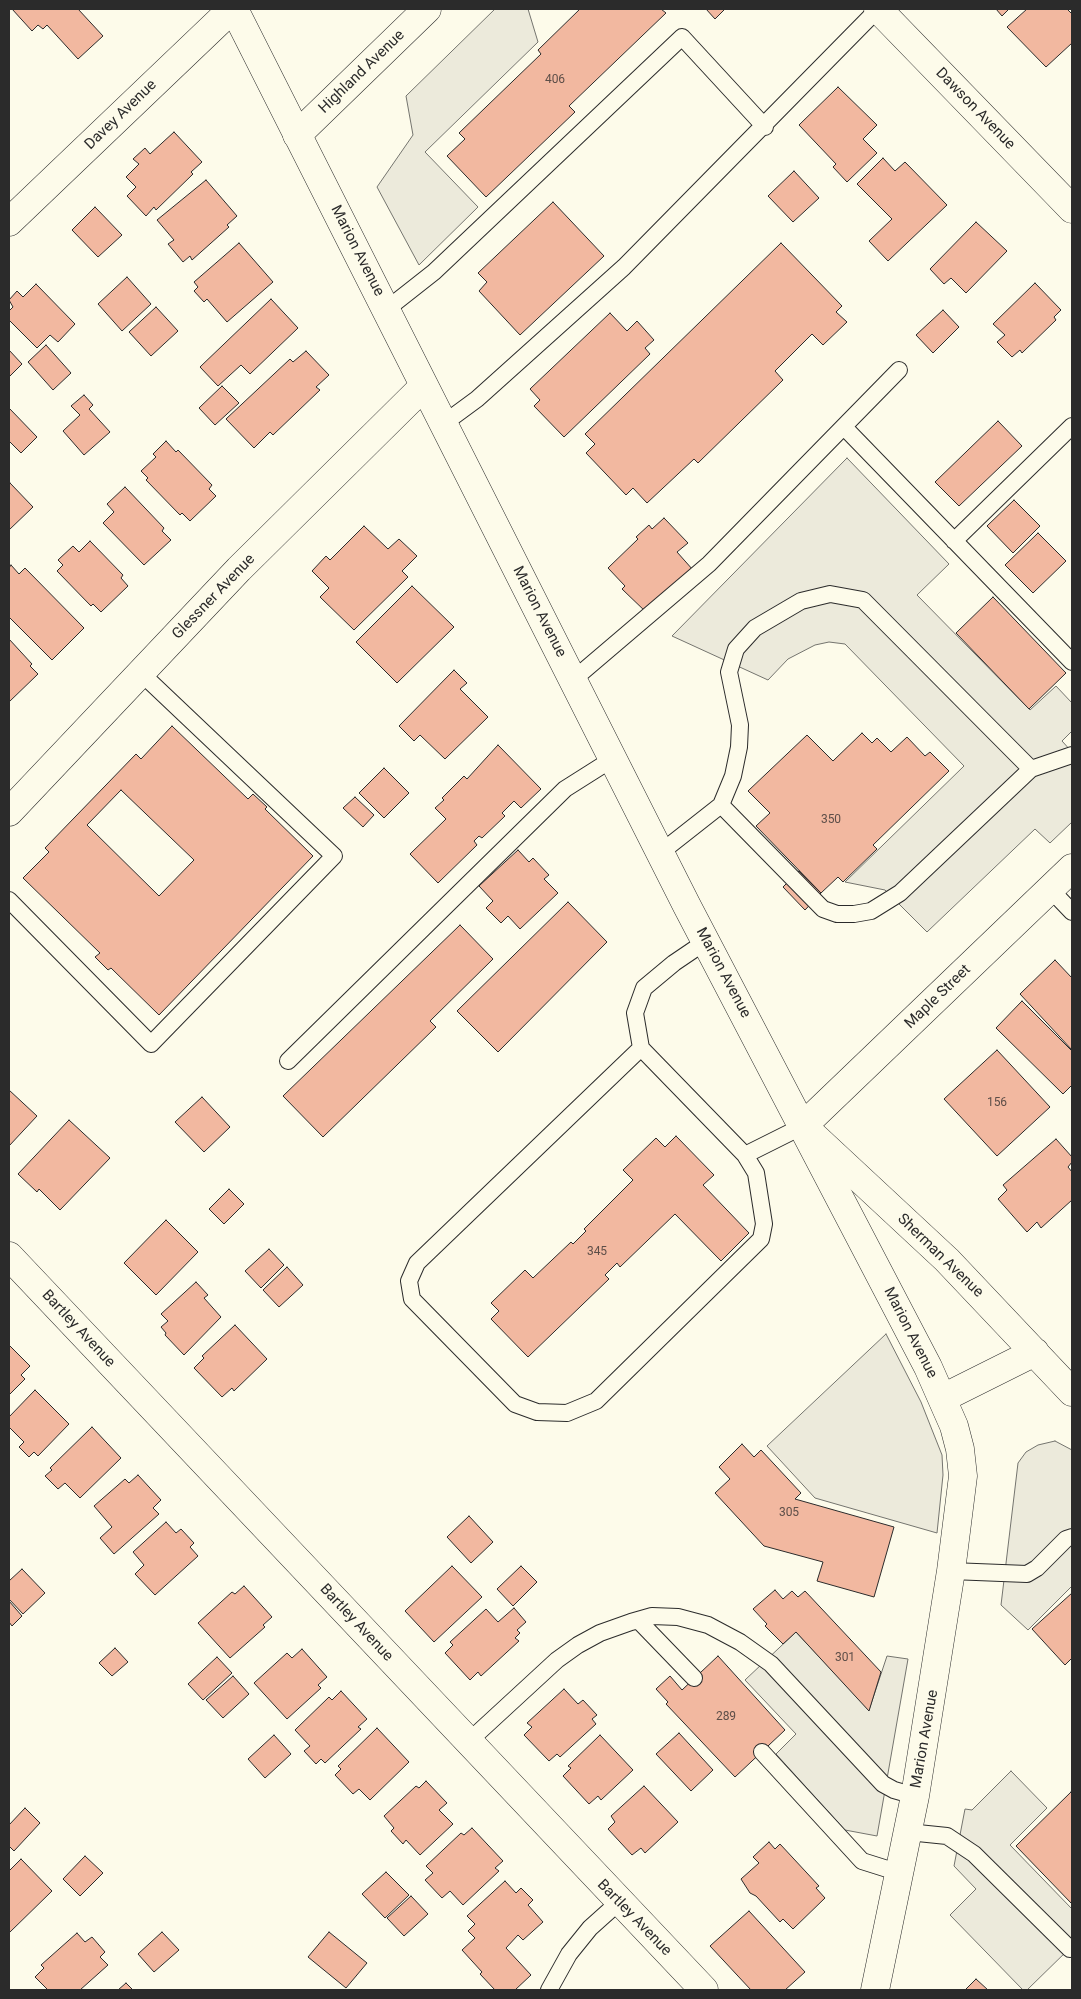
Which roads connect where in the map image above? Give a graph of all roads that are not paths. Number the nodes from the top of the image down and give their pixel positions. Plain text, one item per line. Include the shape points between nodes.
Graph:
1 (233, 9) edge
2 (427, 9) edge
3 (878, 9) edge
4 (765, 127) junction
5 (297, 135) junction
6 (1072, 209) edge
7 (9, 222) edge
8 (387, 309) junction
9 (899, 370) dead end
10 (424, 386) junction
11 (443, 424) junction
12 (1072, 426) edge
13 (844, 427) junction
14 (954, 541) junction
15 (1072, 662) edge
16 (141, 673) junction
17 (574, 679) junction
18 (1072, 755) edge
19 (614, 758) junction
20 (1031, 769) junction
21 (721, 806) junction
22 (9, 812) edge
23 (660, 853) junction
24 (1072, 868) edge
25 (1050, 889) junction
26 (9, 900) edge
27 (1072, 912) edge
28 (705, 942) junction
29 (641, 1048) junction
30 (288, 1061) dead end
31 (803, 1126) junction
32 (745, 1155) junction
33 (9, 1256) edge
34 (1035, 1352) junction
35 (1072, 1392) edge
36 (943, 1398) junction
37 (1072, 1537) edge
38 (951, 1571) junction
39 (638, 1620) junction
40 (694, 1678) dead end
41 (468, 1742) junction
42 (762, 1752) dead end
43 (915, 1796) junction
44 (908, 1832) junction
45 (900, 1873) junction
46 (618, 1902) junction
47 (1070, 1949) dead end
48 (549, 1990) edge
49 (704, 1990) edge
50 (876, 1990) edge

1 - 5 street, Marion Avenue
1 - 7 street, Davey Avenue
2 - 5 street, Highland Avenue
3 - 4 lane
3 - 6 street, Dawson Avenue
4 - 8 lane via 682,37 434,272
4 - 11 lane via 624,267 477,398
5 - 8 street, Marion Avenue
8 - 10 street, Marion Avenue
9 - 13 lane
10 - 11 street, Marion Avenue
10 - 16 street, Glessner Avenue via 239,570
11 - 17 street, Marion Avenue
12 - 14 lane
13 - 14 lane
13 - 17 lane via 709,564
14 - 15 lane
16 - 22 street, Glessner Avenue
16 - 26 lane via 334,856 152,1044
17 - 19 street, Marion Avenue
18 - 20 lane
19 - 23 street, Marion Avenue
19 - 30 lane via 565,789
20 - 21 lane via 900,893 871,911 854,914 837,914 823,909
20 - 21 lane via 863,600 830,594 801,601 780,611 755,628 736,649 729,672 740,725 739,748 733,776
21 - 23 lane
23 - 28 street, Marion Avenue
24 - 25 street, Maple Street
25 - 27 lane
25 - 31 street, Maple Street
28 - 29 lane via 674,962 644,988 636,1013
28 - 31 street, Marion Avenue
29 - 32 lane
29 - 32 lane via 417,1263 409,1281 412,1299 515,1404 537,1412 567,1413 596,1401 761,1239 764,1224 756,1173
31 - 32 lane
31 - 34 street, Sherman Avenue via 947,1260
31 - 36 street, Marion Avenue
33 - 41 street, Bartley Avenue
34 - 35 street, Sherman Avenue
34 - 36 street
36 - 38 street, Marion Avenue via 960,1449 963,1476
37 - 38 lane via 1027,1574
38 - 43 street, Marion Avenue
39 - 40 lane
39 - 41 lane via 600,1633 557,1660
39 - 43 lane via 652,1616 678,1617 708,1625 740,1642 770,1664 883,1784
41 - 46 street, Bartley Avenue
42 - 45 lane via 862,1861
43 - 44 street, Marion Avenue
44 - 45 street, Marion Avenue
44 - 47 lane via 947,1836 974,1854
45 - 50 street, Marion Avenue
46 - 48 lane via 590,1928 569,1954
46 - 49 street, Bartley Avenue

